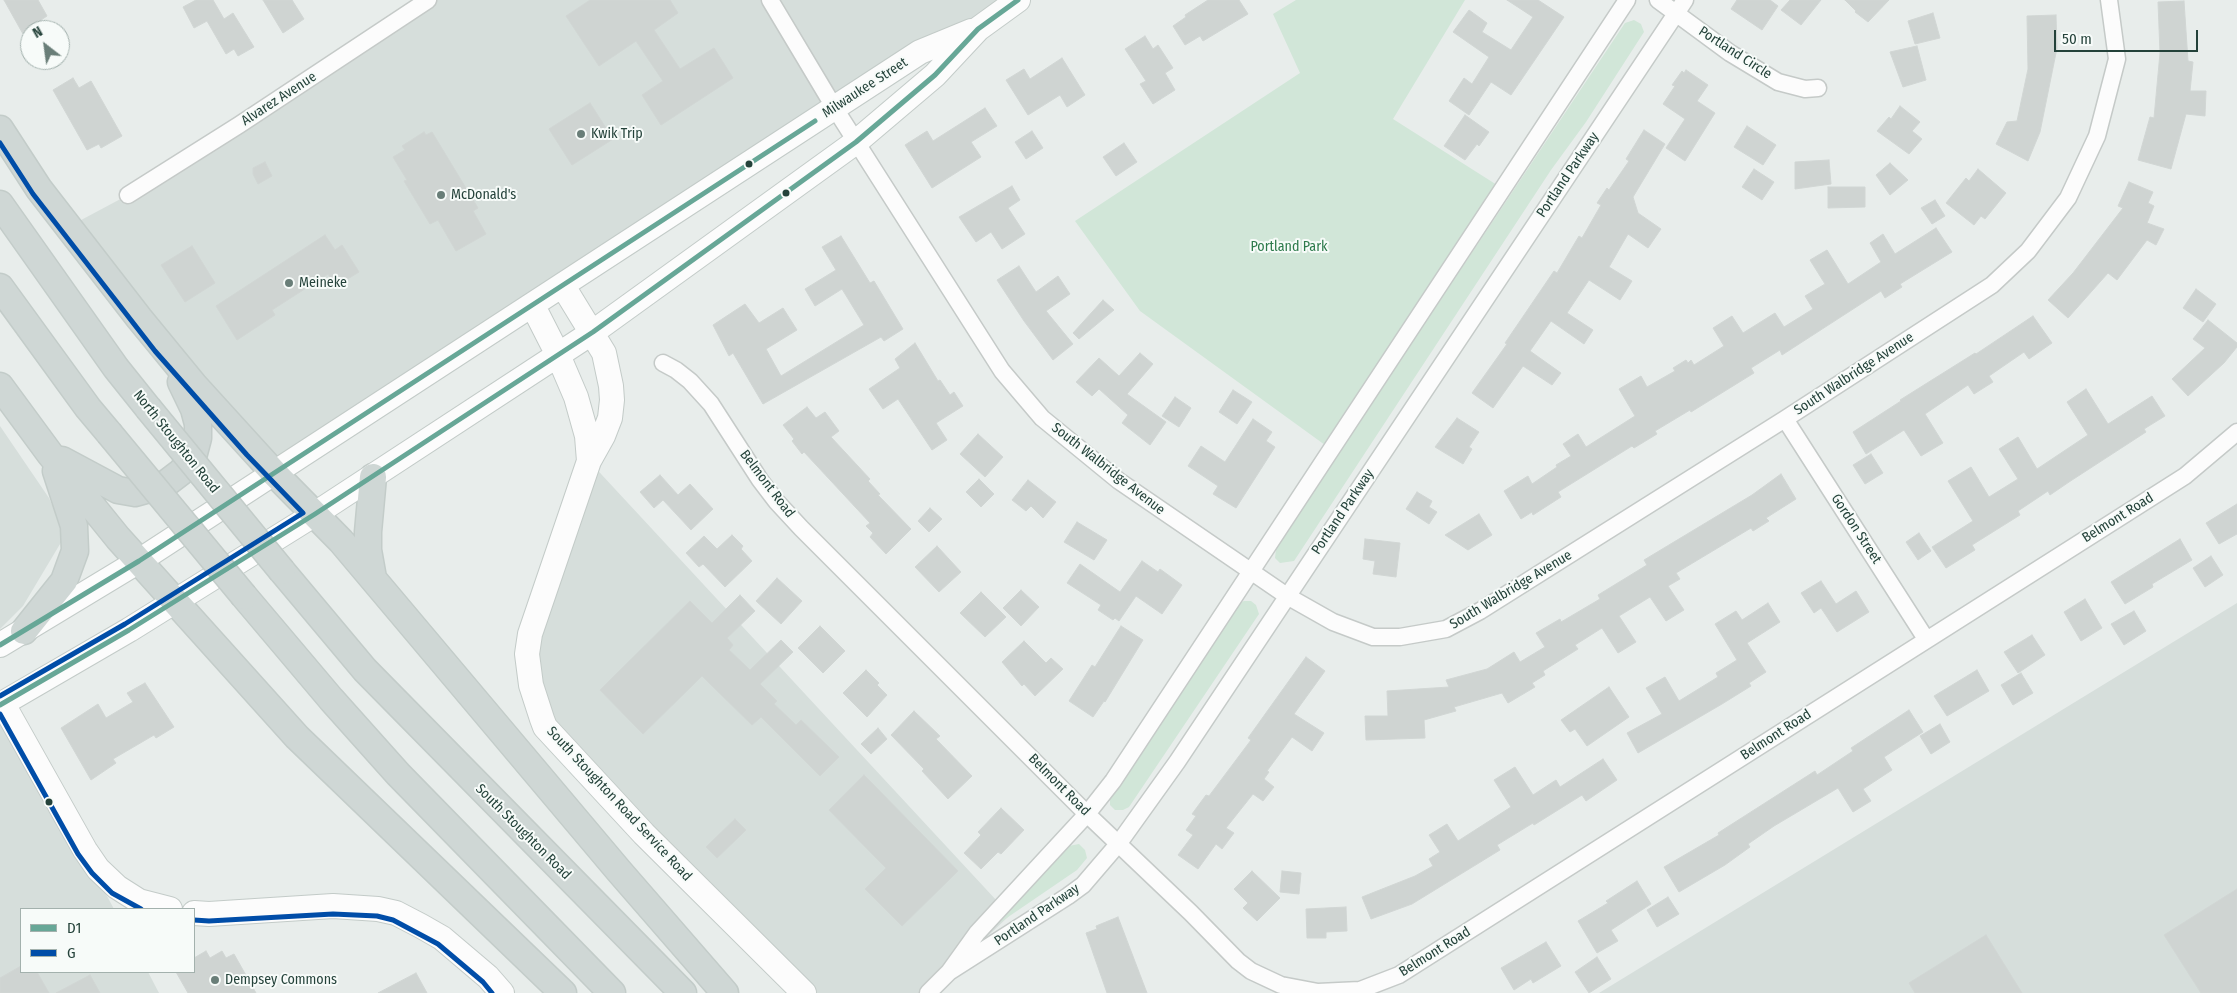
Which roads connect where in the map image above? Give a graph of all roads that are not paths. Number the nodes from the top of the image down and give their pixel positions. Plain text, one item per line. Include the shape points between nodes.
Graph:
1 (428, 0) edge
2 (770, 0) edge
3 (1018, 0) edge
4 (1627, 0) edge
5 (1658, 0) edge
6 (2109, 0) edge
7 (1680, 6) edge
8 (978, 29) junction
9 (1818, 88) dead end
10 (834, 108) junction
11 (0, 130) edge
12 (856, 142) junction
13 (128, 195) dead end
14 (0, 204) edge
15 (563, 286) junction
16 (0, 287) edge
17 (533, 306) junction
18 (593, 332) junction
19 (161, 346) junction
20 (558, 355) junction
21 (663, 363) dead end
22 (0, 386) edge
23 (1785, 419) junction
24 (2237, 432) edge
25 (50, 454) junction
26 (589, 461) junction
27 (275, 474) junction
28 (373, 477) junction
29 (315, 514) junction
30 (139, 562) junction
31 (1250, 573) junction
32 (373, 579) junction
33 (1287, 596) junction
34 (176, 601) junction
35 (24, 631) junction
36 (1926, 640) junction
37 (0, 644) edge
38 (365, 670) joint
39 (1, 704) edge
40 (1087, 814) junction
41 (1120, 843) junction
42 (166, 908) edge
43 (195, 913) edge
44 (949, 972) junction
45 (502, 993) edge
46 (563, 993) edge
47 (612, 993) edge
48 (683, 993) edge
49 (725, 993) edge
50 (804, 993) edge
51 (928, 993) edge

1 - 13 street, Alvarez Avenue
2 - 10 street, South Walbridge Avenue
3 - 8 street, Milwaukee Street
4 - 31 street, Portland Parkway
5 - 7 street, Portland Circle
6 - 23 street, South Walbridge Avenue via 2117,59 2096,136 2068,198 2040,237 1992,285
7 - 9 street, Portland Circle via 1730,53 1778,82 1805,89
7 - 33 street, Portland Parkway
8 - 10 street, Milwaukee Street via 920,52
8 - 12 street, Milwaukee Street via 935,76
10 - 12 street, South Walbridge Avenue
10 - 15 street, Milwaukee Street
11 - 19 main road via 39,189
12 - 18 street, Milwaukee Street
12 - 31 street, South Walbridge Avenue via 1002,371 1042,418 1119,481
14 - 38 main road, North Stoughton Road, bridge via 116,368
15 - 17 street, Milwaukee Street
15 - 18 street, South Stoughton Road Service Road
16 - 47 main road, bridge via 88,408 331,699 398,774
17 - 20 street, South Stoughton Road Service Road
17 - 27 street, Milwaukee Street
18 - 20 street, Milwaukee Street
18 - 26 street, South Stoughton Road Service Road via 604,353 612,400 610,418
19 - 25 main road via 194,409 198,424 193,457 181,472 164,485 135,493 118,490
19 - 27 main road
20 - 26 street, South Stoughton Road Service Road via 582,414 588,436
20 - 28 street, Milwaukee Street
21 - 40 street, Belmont Road via 690,381 711,404 760,480 794,521
22 - 25 main road
23 - 33 street, South Walbridge Avenue via 1480,611 1446,629 1400,638 1373,637 1333,622
23 - 36 street, Gordon Street
24 - 36 street, Belmont Road via 2185,476
25 - 30 main road
25 - 35 main road via 74,526 75,552 64,581
26 - 50 street, South Stoughton Road Service Road via 530,634 527,654 531,685 545,727 644,834
27 - 29 main road
27 - 30 street, Milwaukee Street
28 - 29 street, Milwaukee Street
28 - 32 main road via 368,541
29 - 32 main road
29 - 34 street, Milwaukee Street
30 - 34 main road
30 - 35 street, Milwaukee Street
31 - 33 street, South Walbridge Avenue
31 - 40 street, Portland Parkway via 1113,781
32 - 49 main road
33 - 41 street, Portland Parkway
34 - 39 street, Milwaukee Street
34 - 46 main road via 297,737
35 - 37 street, Milwaukee Street
36 - 41 street, Belmont Road via 1399,975 1360,990 1325,992 1297,989 1251,971
38 - 48 main road, South Stoughton Road
39 - 42 street via 98,869 117,888 139,901
40 - 41 street, Belmont Road
40 - 44 street, Portland Parkway via 977,933
41 - 44 street, Portland Parkway via 1083,885
43 - 45 street via 333,906 378,908 442,938
44 - 51 street, Portland Parkway

